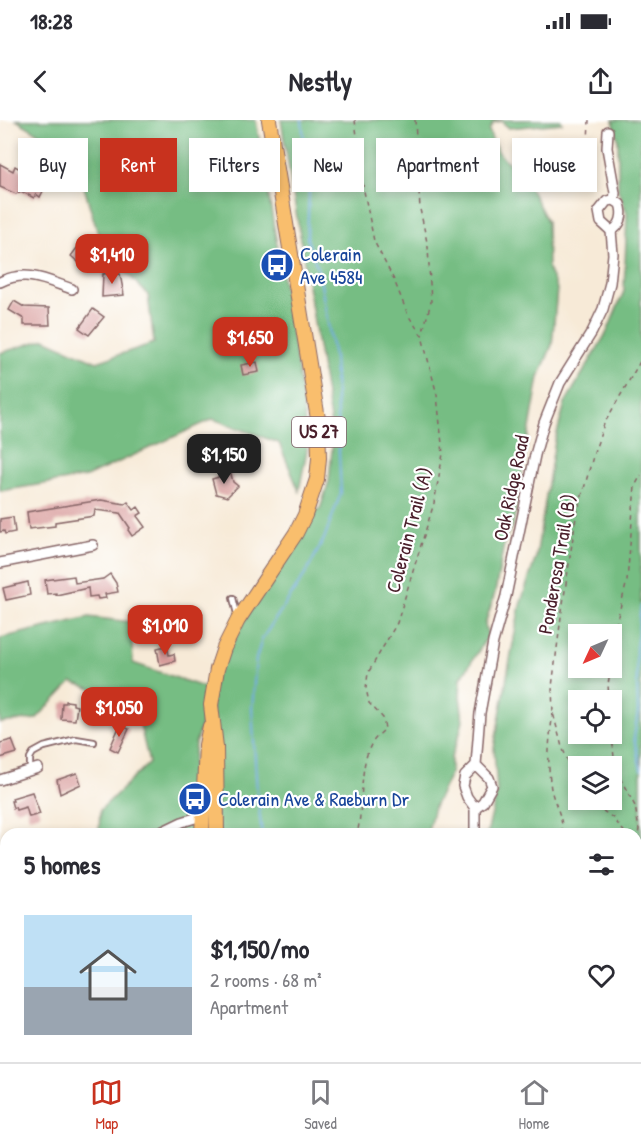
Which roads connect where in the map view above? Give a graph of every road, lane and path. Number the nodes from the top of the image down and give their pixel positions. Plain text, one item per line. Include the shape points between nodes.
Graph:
1 (269, 120) edge
2 (355, 120) edge
3 (415, 120) edge
4 (589, 120) edge
5 (608, 131) dead end
6 (607, 148) junction
7 (614, 200) junction
8 (611, 231) junction
9 (0, 282) edge
10 (72, 289) dead end
11 (422, 336) junction
12 (641, 360) edge
13 (641, 475) edge
14 (93, 545) dead end
15 (0, 563) edge
16 (233, 598) dead end
17 (238, 620) junction
18 (617, 624) edge
19 (554, 712) junction
20 (212, 721) junction
21 (94, 742) dead end
22 (613, 744) edge
23 (568, 761) edge
24 (476, 765) junction
25 (34, 770) joint
26 (0, 780) edge
27 (475, 808) junction
28 (602, 810) edge
29 (217, 812) junction
30 (202, 816) junction
31 (170, 828) edge
32 (202, 828) edge
33 (217, 828) edge
34 (358, 828) edge
35 (475, 828) edge
36 (563, 828) edge
37 (621, 828) edge
38 (639, 828) edge

1 - 17 main road, US 27 via 318,419 320,458 317,479 296,533
2 - 11 path, Colerain Trail (A) via 374,241 408,315
3 - 11 path via 431,302
4 - 6 path via 588,143
5 - 6 street, Oak Ridge Road
6 - 7 street, Oak Ridge Road
7 - 8 street, Oak Ridge Road via 620,204 622,216
7 - 8 street, Oak Ridge Road via 602,204 598,211 601,222
8 - 24 street, Oak Ridge Road via 612,264 603,309 560,383 538,444 493,642 480,713
9 - 10 street via 12,276 31,275
11 - 34 path, Colerain Trail (A) via 437,394 442,454 434,503 397,623 368,673 369,703 383,718 385,729 371,744 362,777
12 - 19 path, Ponderosa Trail (B) via 604,424 576,517 552,687
13 - 18 path via 635,486 627,581
14 - 15 street
16 - 17 lane
17 - 20 main road, US 27 via 217,669
19 - 23 path, Ponderosa Trail (B)
19 - 36 path, Ponderosa Trail (B) via 548,746 551,789
20 - 29 main road, US 27
20 - 30 main road, US 27 via 206,745
21 - 25 lane via 75,739 44,747 30,758
22 - 38 path via 620,778 635,806
24 - 27 street, Oak Ridge Road via 465,776 463,786
24 - 27 street via 492,786
25 - 26 street
27 - 35 street, Oak Ridge Road
28 - 37 path
29 - 30 street
29 - 33 main road, US 27
30 - 31 street
30 - 32 main road, US 27

